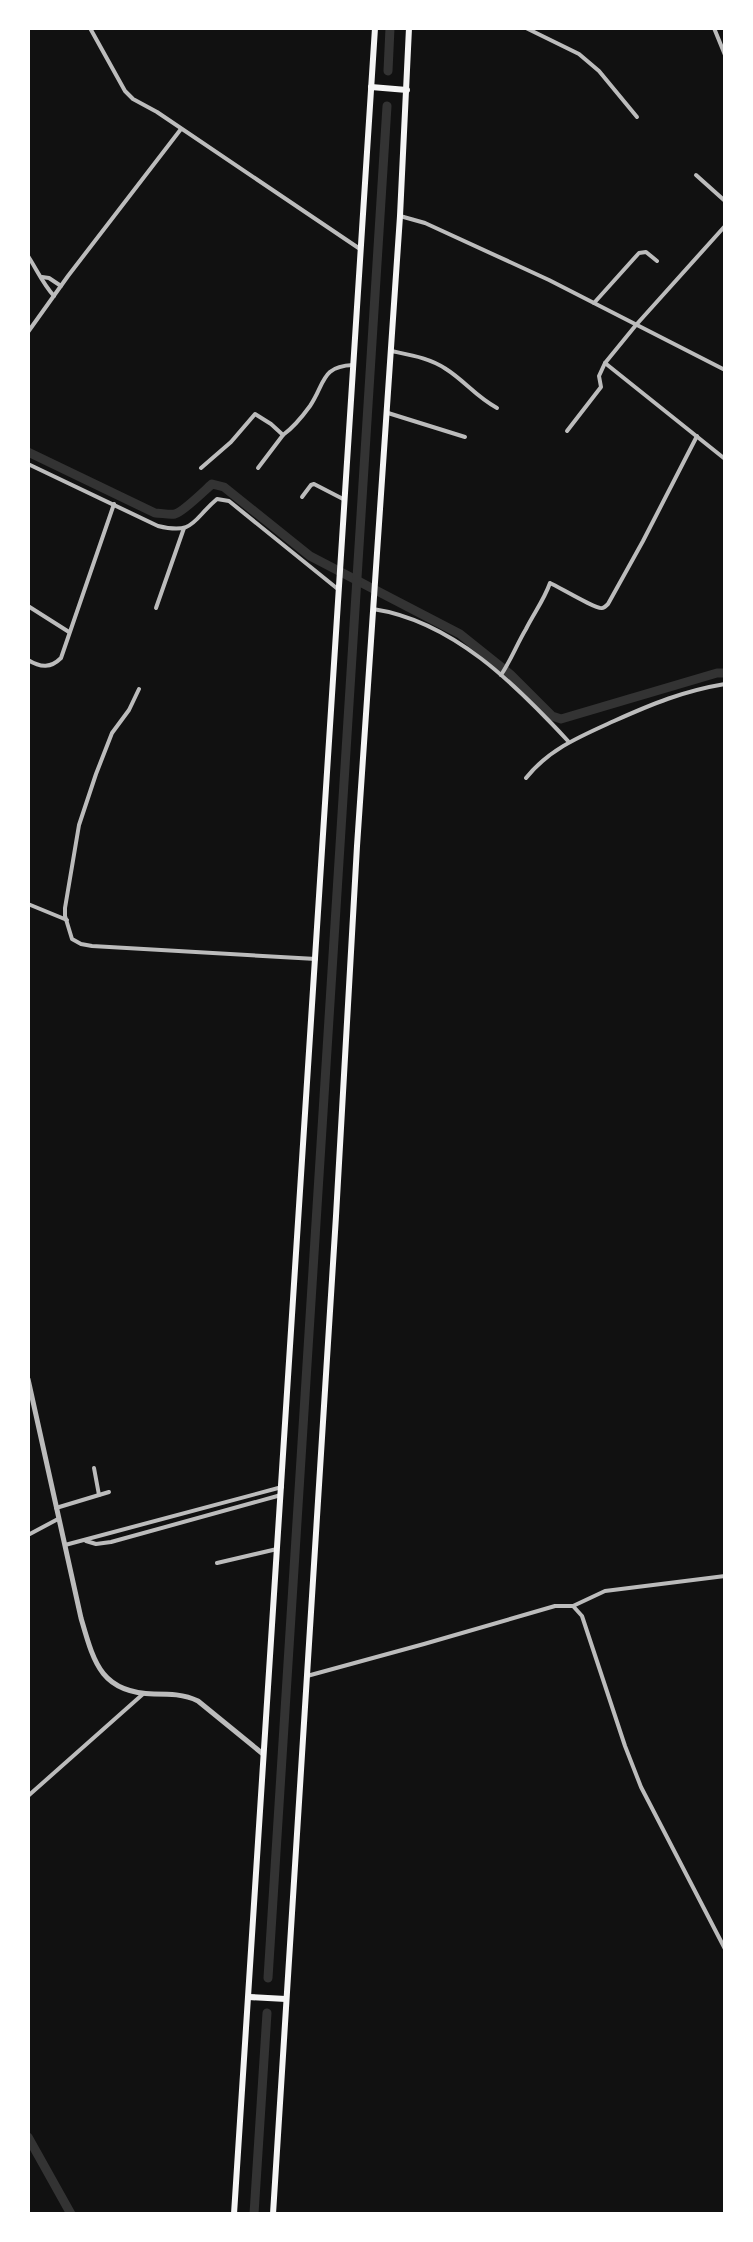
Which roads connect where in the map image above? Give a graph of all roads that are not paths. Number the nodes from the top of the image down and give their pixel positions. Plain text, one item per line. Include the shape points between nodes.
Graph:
1 (90, 28) edge
2 (375, 28) edge
3 (409, 28) edge
4 (526, 28) edge
5 (714, 28) edge
6 (725, 55) edge
7 (371, 87) junction
8 (407, 90) junction
9 (637, 117) dead end
10 (181, 129) junction
11 (696, 175) dead end
12 (725, 201) edge
13 (400, 216) junction
14 (725, 226) edge
15 (360, 249) junction
16 (28, 256) edge
17 (657, 261) dead end
18 (42, 277) junction
19 (61, 286) junction
20 (54, 296) junction
21 (594, 303) junction
22 (636, 325) junction
23 (28, 332) edge
24 (391, 351) junction
25 (605, 363) junction
26 (353, 365) junction
27 (725, 370) edge
28 (497, 408) dead end
29 (388, 413) junction
30 (567, 431) dead end
31 (283, 435) junction
32 (697, 436) junction
33 (465, 437) dead end
34 (725, 459) edge
35 (28, 464) edge
36 (201, 468) dead end
37 (258, 468) dead end
38 (302, 497) dead end
39 (345, 500) junction
40 (114, 504) junction
41 (184, 528) junction
42 (339, 588) junction
43 (28, 606) edge
44 (156, 608) dead end
45 (374, 608) junction
46 (69, 632) junction
47 (28, 660) edge
48 (502, 674) junction
49 (725, 684) edge
50 (139, 689) dead end
51 (568, 741) junction
52 (526, 778) dead end
53 (28, 904) edge
54 (67, 920) junction
55 (316, 959) junction
56 (28, 1379) edge
57 (94, 1468) dead end
58 (282, 1487) junction
59 (109, 1492) dead end
60 (99, 1495) junction
61 (281, 1495) junction
62 (56, 1508) junction
63 (58, 1519) junction
64 (28, 1535) edge
65 (84, 1540) junction
66 (65, 1545) junction
67 (277, 1549) junction
68 (217, 1563) dead end
69 (725, 1576) edge
70 (573, 1606) junction
71 (307, 1676) junction
72 (143, 1694) junction
73 (264, 1754) junction
74 (28, 1796) edge
75 (725, 1949) edge
76 (249, 1997) junction
77 (286, 1999) junction
78 (234, 2214) edge
79 (273, 2214) edge

1 - 10 street via 125,91
2 - 7 main road
3 - 8 main road
4 - 9 street via 579,54
5 - 6 street
7 - 8 main road
7 - 15 main road
8 - 13 main road
10 - 15 street
10 - 19 street
11 - 12 street
13 - 21 street
13 - 24 main road
14 - 22 street
15 - 26 main road
16 - 18 street
17 - 21 street via 639,253
18 - 19 street
18 - 20 street
19 - 20 street
20 - 23 street
21 - 22 street
22 - 25 street
22 - 27 street
24 - 28 street via 446,368
24 - 29 main road
25 - 30 street via 601,387
25 - 32 street
26 - 31 street via 334,368 321,381 312,403
26 - 39 main road
29 - 33 street
29 - 45 main road
31 - 36 street via 255,414
31 - 37 street
32 - 34 street
32 - 48 street via 608,604 595,608 550,583
35 - 40 street
38 - 39 street via 314,484
39 - 42 main road
40 - 41 street via 158,526
40 - 46 street
41 - 42 street via 217,499 229,501
41 - 44 street
42 - 55 main road
43 - 46 street
45 - 48 street via 428,627
45 - 71 main road
46 - 47 street via 55,664
48 - 51 street
49 - 51 street via 664,698
50 - 54 street via 105,748 79,825
51 - 52 street
53 - 54 street
54 - 55 street via 72,939 92,946
55 - 58 main road
56 - 62 street
57 - 60 street
58 - 61 main road
58 - 65 street
59 - 60 street
60 - 62 street
61 - 65 street via 111,1542
61 - 67 main road
62 - 63 street
63 - 64 street
63 - 66 street
65 - 66 street
66 - 72 street via 95,1659 121,1689
67 - 68 street
67 - 73 main road
69 - 70 street via 605,1591
70 - 71 street via 555,1606
70 - 75 street via 582,1616 641,1787
71 - 77 main road
72 - 73 street via 198,1701
72 - 74 street
73 - 76 main road
76 - 77 main road
76 - 78 main road
77 - 79 main road

